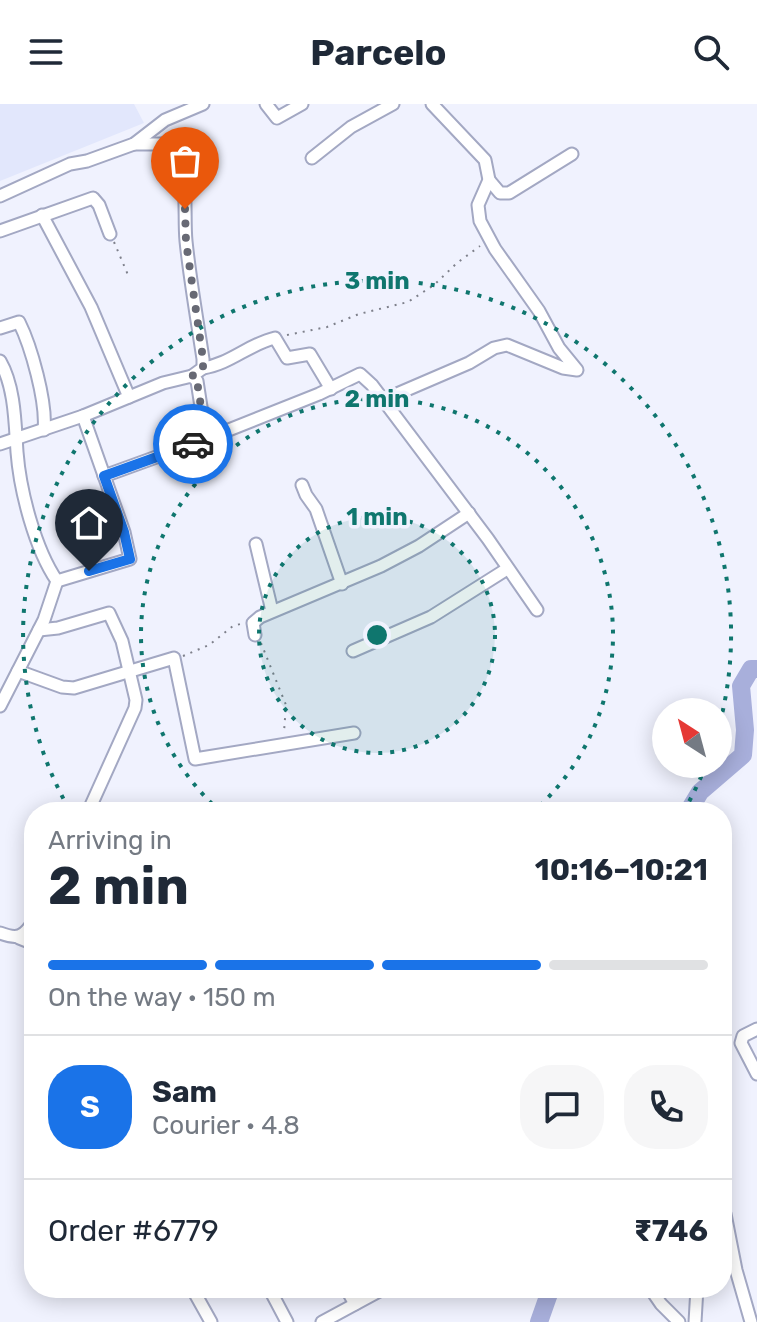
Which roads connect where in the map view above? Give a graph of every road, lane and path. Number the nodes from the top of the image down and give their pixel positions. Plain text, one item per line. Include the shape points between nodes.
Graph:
1 (203, 104) edge
2 (266, 104) edge
3 (302, 104) edge
4 (393, 104) edge
5 (432, 104) edge
6 (134, 144) junction
7 (572, 154) dead end
8 (312, 158) dead end
9 (489, 180) junction
10 (0, 196) edge
11 (42, 215) junction
12 (0, 231) edge
13 (110, 234) joint
14 (493, 244) junction
15 (128, 275) dead end
16 (0, 328) edge
17 (275, 338) junction
18 (0, 361) edge
19 (203, 368) junction
20 (192, 376) junction
21 (331, 389) junction
22 (129, 397) junction
23 (383, 400) junction
24 (83, 416) junction
25 (44, 430) junction
26 (17, 439) junction
27 (206, 439) junction
28 (0, 444) edge
29 (104, 476) junction
30 (302, 485) dead end
31 (469, 513) junction
32 (256, 544) dead end
33 (507, 569) junction
34 (57, 581) junction
35 (342, 584) junction
36 (537, 610) dead end
37 (272, 611) junction
38 (254, 621) junction
39 (39, 630) junction
40 (255, 635) joint
41 (353, 651) dead end
42 (174, 658) junction
43 (18, 671) junction
44 (129, 673) junction
45 (0, 706) edge
46 (354, 733) dead end
47 (282, 745) junction
48 (93, 802) edge
49 (0, 933) edge
50 (24, 935) edge
51 (19, 938) junction
52 (24, 940) edge
53 (757, 1029) edge
54 (757, 1074) edge
55 (732, 1250) edge
56 (198, 1298) edge
57 (274, 1298) edge
58 (352, 1298) edge
59 (366, 1298) edge
60 (657, 1298) edge
61 (696, 1298) edge
62 (355, 1304) junction
63 (211, 1322) edge
64 (287, 1322) edge
65 (322, 1322) edge
66 (679, 1322) edge
67 (695, 1322) edge
68 (751, 1322) edge

1 - 6 street via 165,120
2 - 3 street via 279,118
4 - 8 street via 351,127
5 - 9 street via 479,152
6 - 10 street via 70,164
6 - 19 street via 168,144 177,158
7 - 9 street via 509,193 500,193
9 - 14 street via 478,210
11 - 12 street
11 - 13 street via 93,198
11 - 22 street via 91,307
13 - 15 path
14 - 17 path via 464,256 408,302
14 - 23 street via 577,370 507,345
16 - 25 street via 19,322 26,337
17 - 19 street
17 - 21 street via 285,357 310,354
18 - 26 street
19 - 20 street
20 - 22 street
20 - 27 street
21 - 23 street via 360,374
21 - 27 street
22 - 24 street
23 - 31 street
24 - 25 street
24 - 29 street
25 - 26 street
26 - 28 street
26 - 34 street via 35,537
27 - 29 street
29 - 34 street via 130,559
30 - 35 street
31 - 33 street
31 - 35 street via 397,558
32 - 37 street
33 - 36 street
33 - 41 street via 439,613
34 - 39 street
35 - 37 street
37 - 38 street
38 - 40 street
38 - 42 path via 233,626 209,645
39 - 43 street
39 - 44 street via 109,613
40 - 47 path via 286,705
42 - 44 street
42 - 47 street via 195,759
43 - 44 street via 69,689
43 - 45 street
44 - 48 street via 135,708
46 - 47 street
49 - 51 street
50 - 51 street
51 - 52 street
53 - 54 street via 741,1043
55 - 68 street
56 - 63 street
57 - 64 street
58 - 62 street
59 - 62 street
60 - 66 street
61 - 67 street
62 - 65 street

